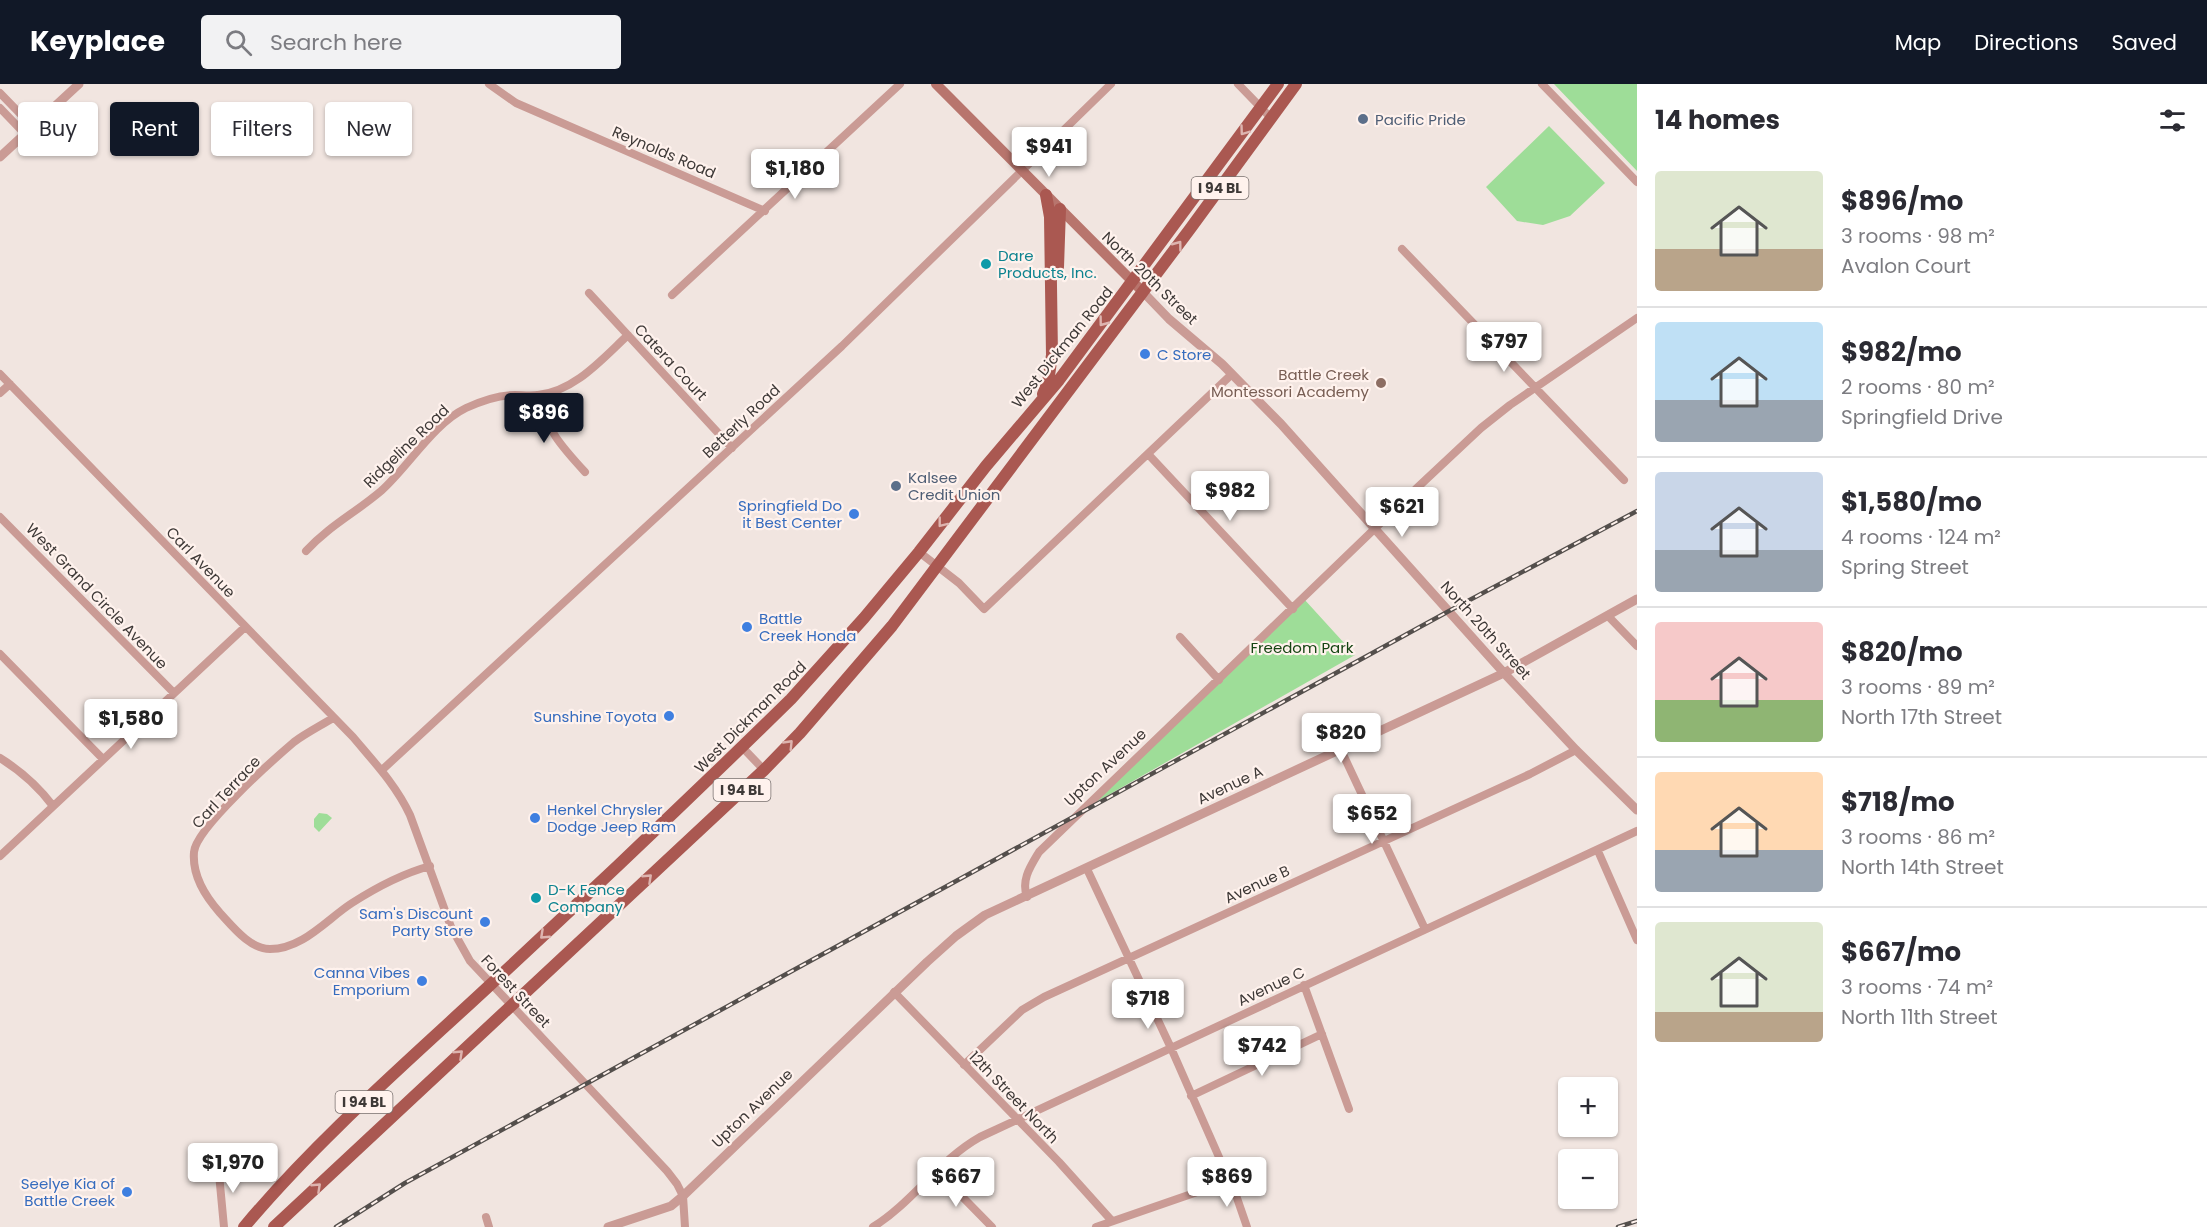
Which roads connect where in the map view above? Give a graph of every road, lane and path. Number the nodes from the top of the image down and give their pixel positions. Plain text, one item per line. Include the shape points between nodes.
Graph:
1 (79, 84) edge
2 (489, 84) edge
3 (900, 84) edge
4 (936, 84) edge
5 (1111, 84) edge
6 (1238, 84) edge
7 (1278, 84) edge
8 (1296, 84) edge
9 (1542, 84) edge
10 (0, 93) edge
11 (60, 102) edge
12 (1261, 107) junction
13 (0, 108) edge
14 (18, 112) edge
15 (1271, 118) junction
16 (18, 127) edge
17 (18, 140) edge
18 (0, 157) edge
19 (1021, 170) junction
20 (1637, 182) edge
21 (1046, 195) junction
22 (1060, 208) junction
23 (765, 211) junction
24 (1402, 249) dead end
25 (1133, 282) junction
26 (1143, 292) junction
27 (589, 293) dead end
28 (672, 295) dead end
29 (1637, 318) edge
30 (628, 335) junction
31 (0, 374) edge
32 (1232, 374) junction
33 (1059, 380) junction
34 (10, 384) junction
35 (1535, 388) junction
36 (0, 393) edge
37 (537, 395) junction
38 (1041, 401) junction
39 (1058, 406) junction
40 (732, 448) junction
41 (1148, 454) junction
42 (585, 472) dead end
43 (1624, 480) dead end
44 (0, 517) edge
45 (1376, 529) junction
46 (306, 551) dead end
47 (919, 552) junction
48 (937, 567) junction
49 (1637, 599) edge
50 (1293, 609) junction
51 (1608, 616) junction
52 (245, 627) junction
53 (1180, 637) dead end
54 (1637, 646) edge
55 (0, 654) edge
56 (1504, 673) junction
57 (1219, 680) junction
58 (174, 693) junction
59 (333, 718) junction
60 (742, 747) junction
61 (1341, 750) junction
62 (1576, 750) junction
63 (0, 758) edge
64 (103, 759) junction
65 (382, 770) junction
66 (764, 770) junction
67 (53, 806) junction
68 (1637, 810) edge
69 (1637, 831) edge
70 (1384, 840) junction
71 (1598, 851) junction
72 (0, 856) edge
73 (430, 866) junction
74 (1087, 869) junction
75 (1027, 897) junction
76 (1425, 929) junction
77 (1637, 940) edge
78 (1128, 959) junction
79 (491, 985) junction
80 (1305, 985) junction
81 (894, 992) junction
82 (510, 1006) junction
83 (1322, 1034) junction
84 (1171, 1048) junction
85 (964, 1065) junction
86 (1191, 1096) junction
87 (1348, 1109) dead end
88 (1017, 1119) junction
89 (218, 1163) dead end
90 (937, 1171) junction
91 (1229, 1181) junction
92 (683, 1196) junction
93 (486, 1217) dead end
94 (1112, 1221) junction
95 (224, 1227) edge
96 (244, 1227) edge
97 (274, 1227) edge
98 (489, 1227) edge
99 (608, 1227) edge
100 (685, 1227) edge
101 (873, 1227) edge
102 (992, 1227) edge
103 (1096, 1227) edge
104 (1247, 1227) edge

1 - 11 street
2 - 23 street, Reynolds Road via 516,103
3 - 23 street
4 - 19 main road, North 20th Street
5 - 19 street, Betterly Road
6 - 12 street
7 - 12 main road, West Dickman Road / I 94 BL
8 - 15 main road, West Dickman Road / I 94 BL
9 - 20 street
10 - 14 street
12 - 15 street
12 -> 25 main road, West Dickman Road / I 94 BL
13 - 16 street
26 -> 15 main road, West Dickman Road / I 94 BL
17 - 18 street
19 - 21 main road, North 20th Street
19 - 40 street, Betterly Road
21 - 22 main road, North 20th Street
21 - 38 main road via 1050,217 1052,355
22 - 25 main road, North 20th Street
22 - 33 main road
23 - 28 street
24 - 35 street
25 - 26 main road, North 20th Street
25 -> 33 main road, West Dickman Road / I 94 BL
26 - 32 street, North 20th Street
26 - 39 main road, West Dickman Road / I 94 BL
27 - 30 street, Catera Court
29 - 35 street, Upton Avenue
30 - 37 street, Ridgeline Road via 579,379 554,392
30 - 40 street, Catera Court
31 - 34 street, Carl Avenue
32 - 41 street
32 - 45 street, North 20th Street
33 - 38 main road, West Dickman Road / I 94 BL
33 - 39 main road
34 - 36 street
34 - 52 street, Carl Avenue
35 - 43 street
35 - 45 street, Upton Avenue via 1481,428
37 - 42 street via 549,429
37 - 46 street, Ridgeline Road via 493,398 456,414 381,490 322,533
38 -> 47 main road, West Dickman Road / I 94 BL
39 - 48 main road, West Dickman Road / I 94 BL
40 - 65 street, Betterly Road
41 - 48 street via 984,609
41 - 50 street
44 - 58 street, West Grand Circle Avenue
45 - 50 street, Upton Avenue
45 - 56 street, North 20th Street
47 - 48 street
47 - 60 main road, West Dickman Road / I 94 BL via 798,692
66 -> 48 main road, West Dickman Road / I 94 BL via 835,693
49 - 51 street, Avenue A
50 - 57 street, Upton Avenue
51 - 54 street
51 - 56 street, Avenue A
52 - 58 street
52 - 59 street, Carl Avenue
53 - 57 street
55 - 64 street
56 - 61 street, Avenue A
56 - 62 street, North 20th Street
57 - 75 street, Upton Avenue via 1039,852 1024,880
58 - 64 street
59 - 65 street, Carl Avenue
59 - 73 street, Carl Terrace via 296,741 263,770 203,833 194,850 194,868 205,894 243,937 269,949 300,941 383,884
60 - 66 street
60 -> 79 main road, West Dickman Road / I 94 BL
61 - 70 street
61 - 74 street, Avenue A
62 - 68 street, North 20th Street
62 - 70 street, Avenue B
63 - 67 street via 26,776
64 - 67 street
65 - 73 street, Forest Street via 402,797
82 -> 66 main road, West Dickman Road / I 94 BL
67 - 72 street
69 - 71 street, Avenue C
70 - 76 street
70 - 78 street, Avenue B
71 - 76 street, Avenue C
71 - 77 street
73 - 79 street, Forest Street via 454,934
74 - 75 street, Avenue A
74 - 78 street
75 - 81 street, Upton Avenue via 986,915 956,936
76 - 80 street, Avenue C
78 - 84 street
78 - 85 street, Avenue B via 1022,1010
79 - 82 street, Forest Street
79 - 96 main road, West Dickman Road / I 94 BL via 323,1140
80 - 83 street
80 - 84 street, Avenue C
81 - 85 street, 12th Street North
81 - 92 street, Upton Avenue
82 - 92 street, Forest Street via 667,1171
97 -> 82 main road, West Dickman Road / I 94 BL
83 - 86 street
83 - 87 street
84 - 86 street
84 - 88 street, Avenue C
85 - 88 street, 12th Street North
86 - 91 street
88 - 90 street, Avenue C via 967,1144
88 - 94 street, 12th Street North
89 - 95 street
90 - 101 street, Avenue C via 903,1206
90 - 102 street
91 - 94 street
91 - 104 street
92 - 99 street, Upton Avenue via 671,1206
92 - 100 street
93 - 98 street
94 - 103 street

